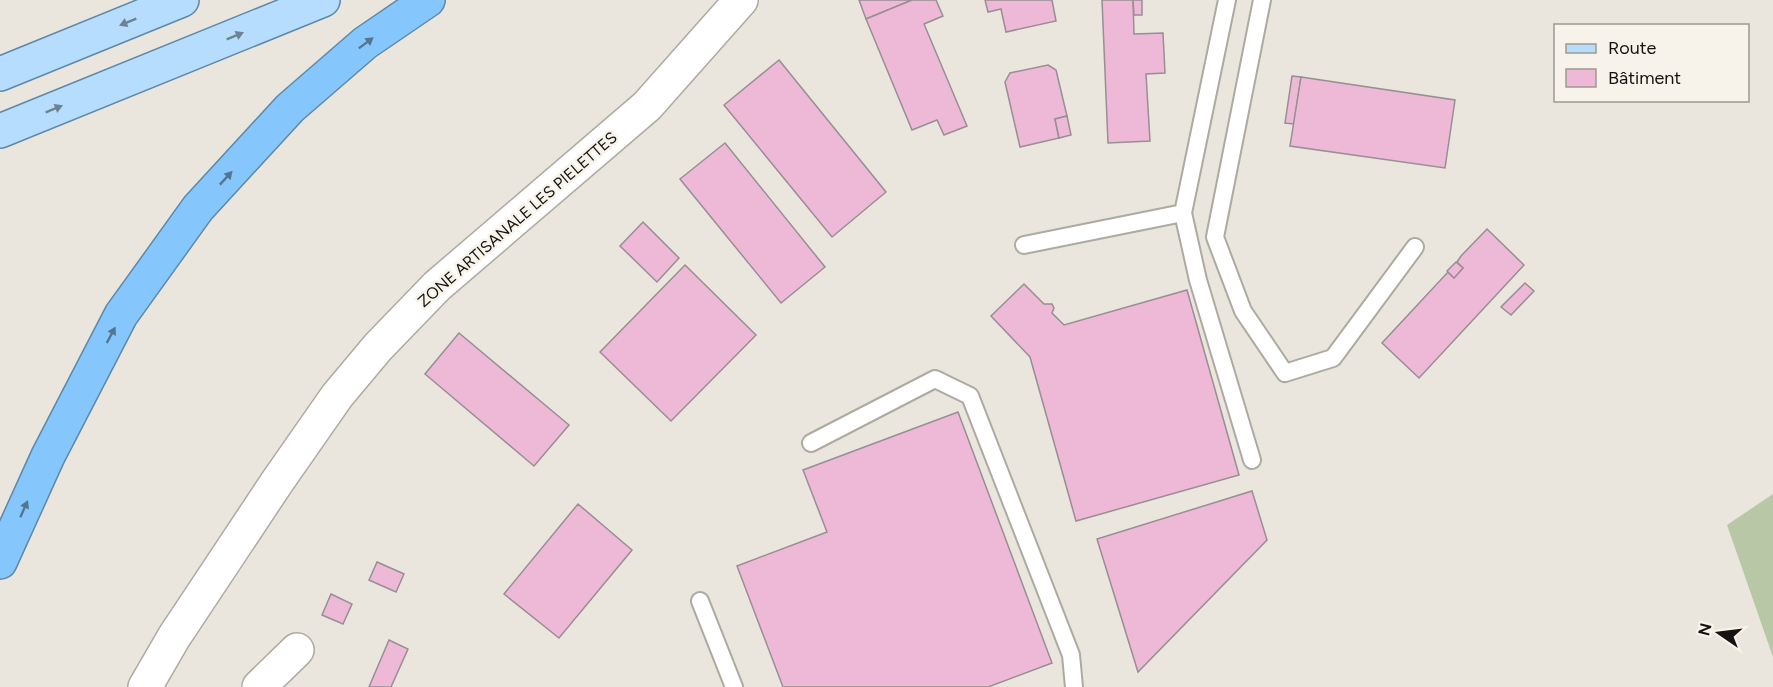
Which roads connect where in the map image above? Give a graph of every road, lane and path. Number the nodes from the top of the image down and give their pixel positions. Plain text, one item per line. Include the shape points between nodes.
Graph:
1 (182, 0) edge
2 (323, 0) edge
3 (428, 0) edge
4 (741, 0) edge
5 (1227, 0) edge
6 (1262, 0) edge
7 (0, 75) edge
8 (0, 131) edge
9 (1183, 213) junction
10 (1024, 245) dead end
11 (1415, 247) dead end
12 (811, 443) dead end
13 (1252, 460) dead end
14 (0, 562) edge
15 (700, 601) dead end
16 (297, 650) dead end
17 (145, 687) edge
18 (259, 687) edge
19 (734, 687) edge
20 (1074, 687) edge

1 -> 7 main road
8 -> 2 main road
14 -> 3 highway via 48,456 121,315 198,208 290,108 365,43
4 - 17 street, ZONE ARTISANALE LES PIELETTES via 647,106 437,286 378,346 337,396 277,482
5 - 9 lane
6 - 11 lane via 1215,237 1243,311 1285,373 1333,358
9 - 10 lane
9 - 13 lane via 1198,280
12 - 20 lane via 935,379 970,396 1071,655
15 - 19 lane
16 - 18 street

